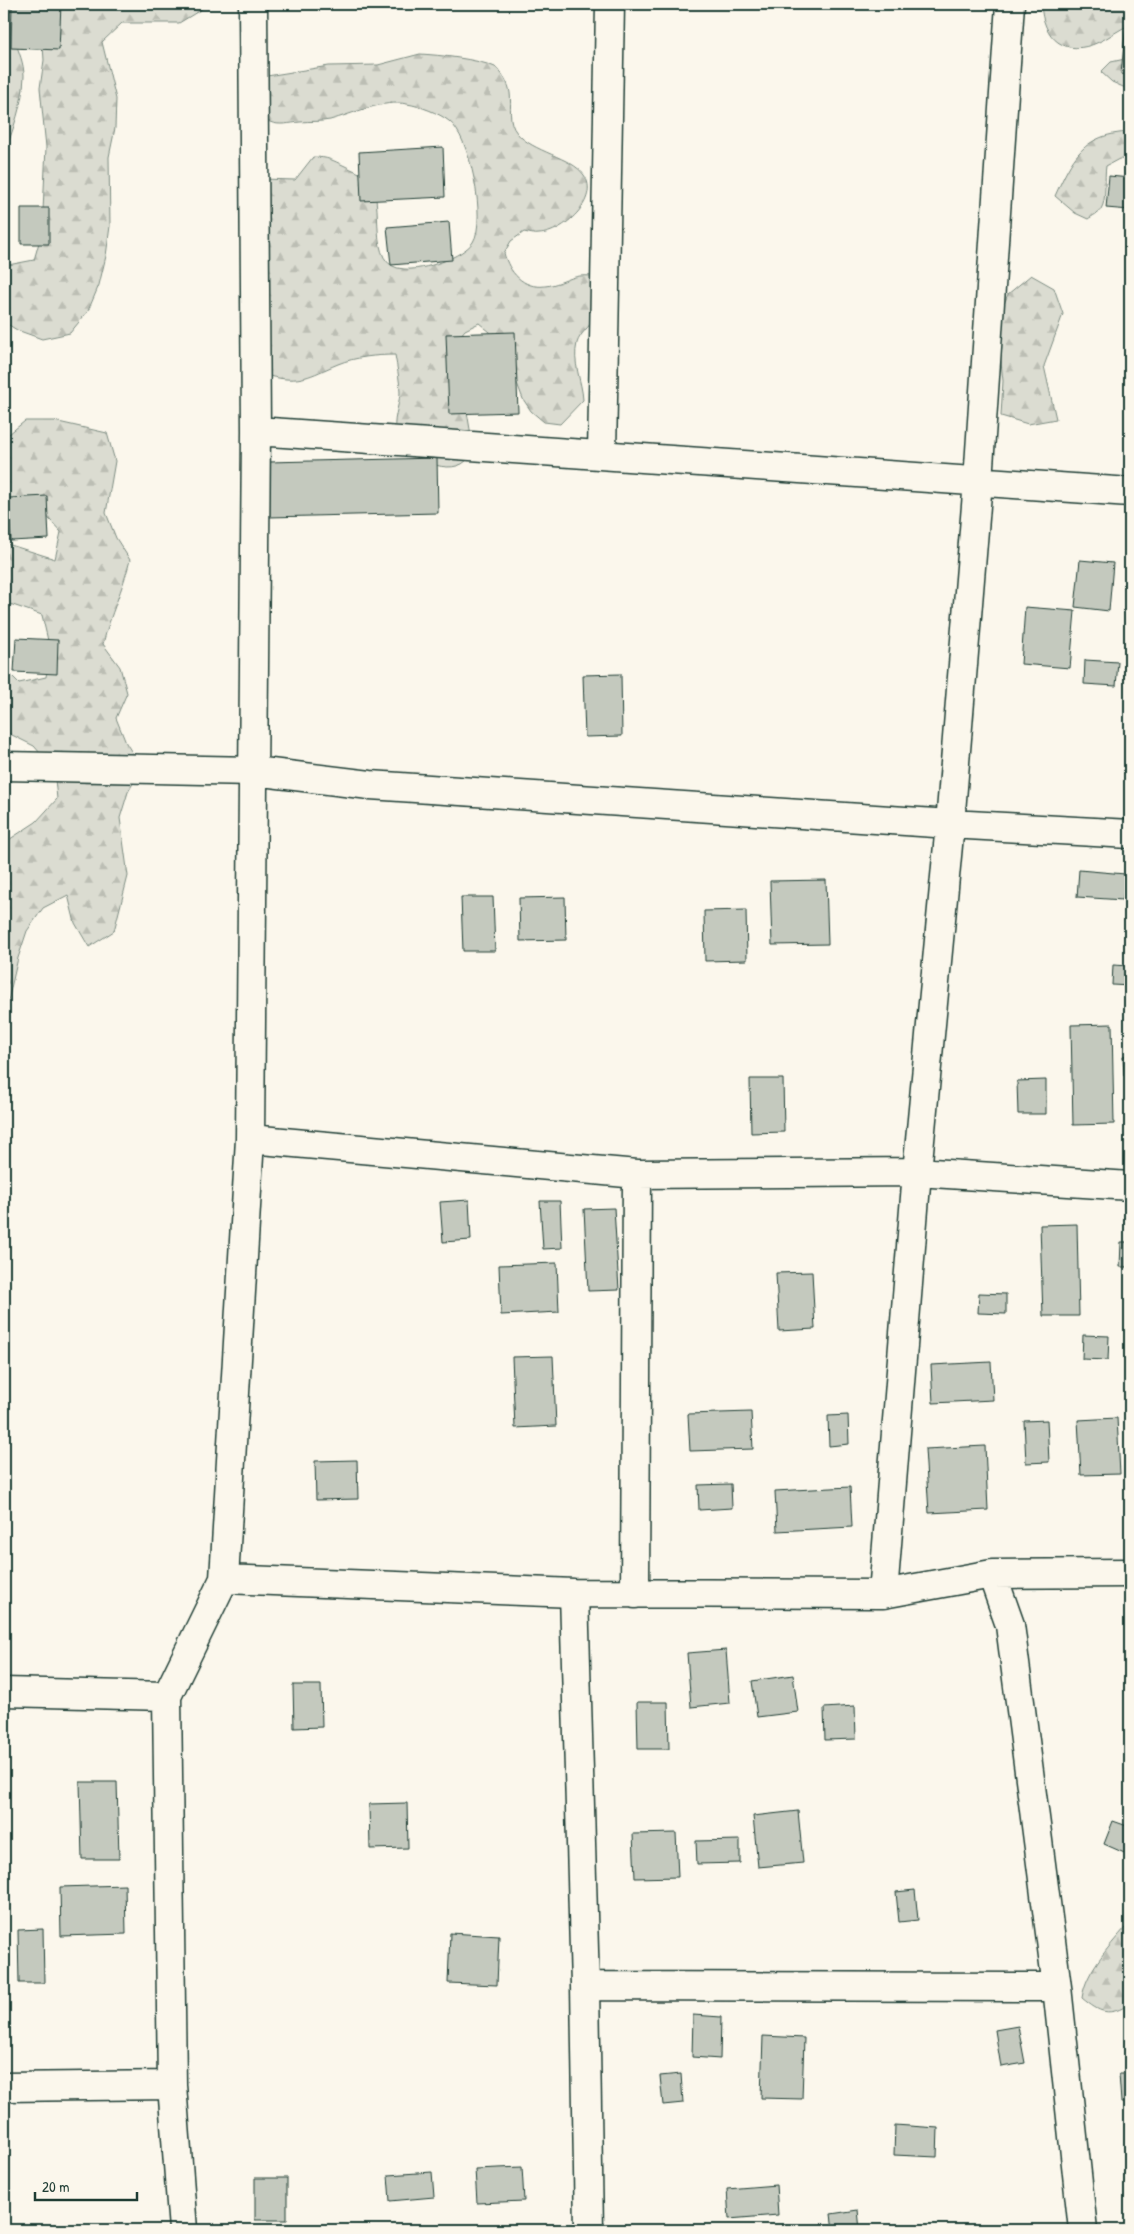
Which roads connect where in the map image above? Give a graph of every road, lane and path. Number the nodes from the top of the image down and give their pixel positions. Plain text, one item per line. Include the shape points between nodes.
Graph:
1 (252, 4) edge
2 (610, 4) edge
3 (1010, 4) edge
4 (256, 431) junction
5 (602, 455) junction
6 (978, 481) junction
7 (1130, 492) edge
8 (4, 766) edge
9 (254, 771) junction
10 (950, 824) junction
11 (1130, 834) edge
12 (250, 1139) junction
13 (917, 1172) junction
14 (637, 1174) junction
15 (1130, 1186) edge
16 (1130, 1573) edge
17 (992, 1574) junction
18 (224, 1579) junction
19 (574, 1593) junction
20 (635, 1594) junction
21 (883, 1594) junction
22 (4, 1692) edge
23 (167, 1696) junction
24 (586, 1986) junction
25 (1057, 1987) junction
26 (172, 2085) junction
27 (4, 2087) edge
28 (183, 2230) edge
29 (588, 2230) edge
30 (1083, 2230) edge

1 - 4 street
2 - 5 street
3 - 6 street
4 - 5 street
4 - 9 street
5 - 6 street
6 - 7 street
6 - 10 street
8 - 9 street
9 - 10 street via 370,785
9 - 12 street
10 - 11 street
10 - 13 street
12 - 14 street
12 - 18 street
13 - 14 street
13 - 15 street
13 - 21 street
14 - 20 street
16 - 17 street
17 - 21 street
17 - 25 street via 1010,1624
18 - 19 street
18 - 23 street
19 - 20 street
19 - 24 street
20 - 21 street
22 - 23 street
23 - 26 street
24 - 25 street
24 - 29 street
25 - 30 street
26 - 27 street
26 - 28 street

